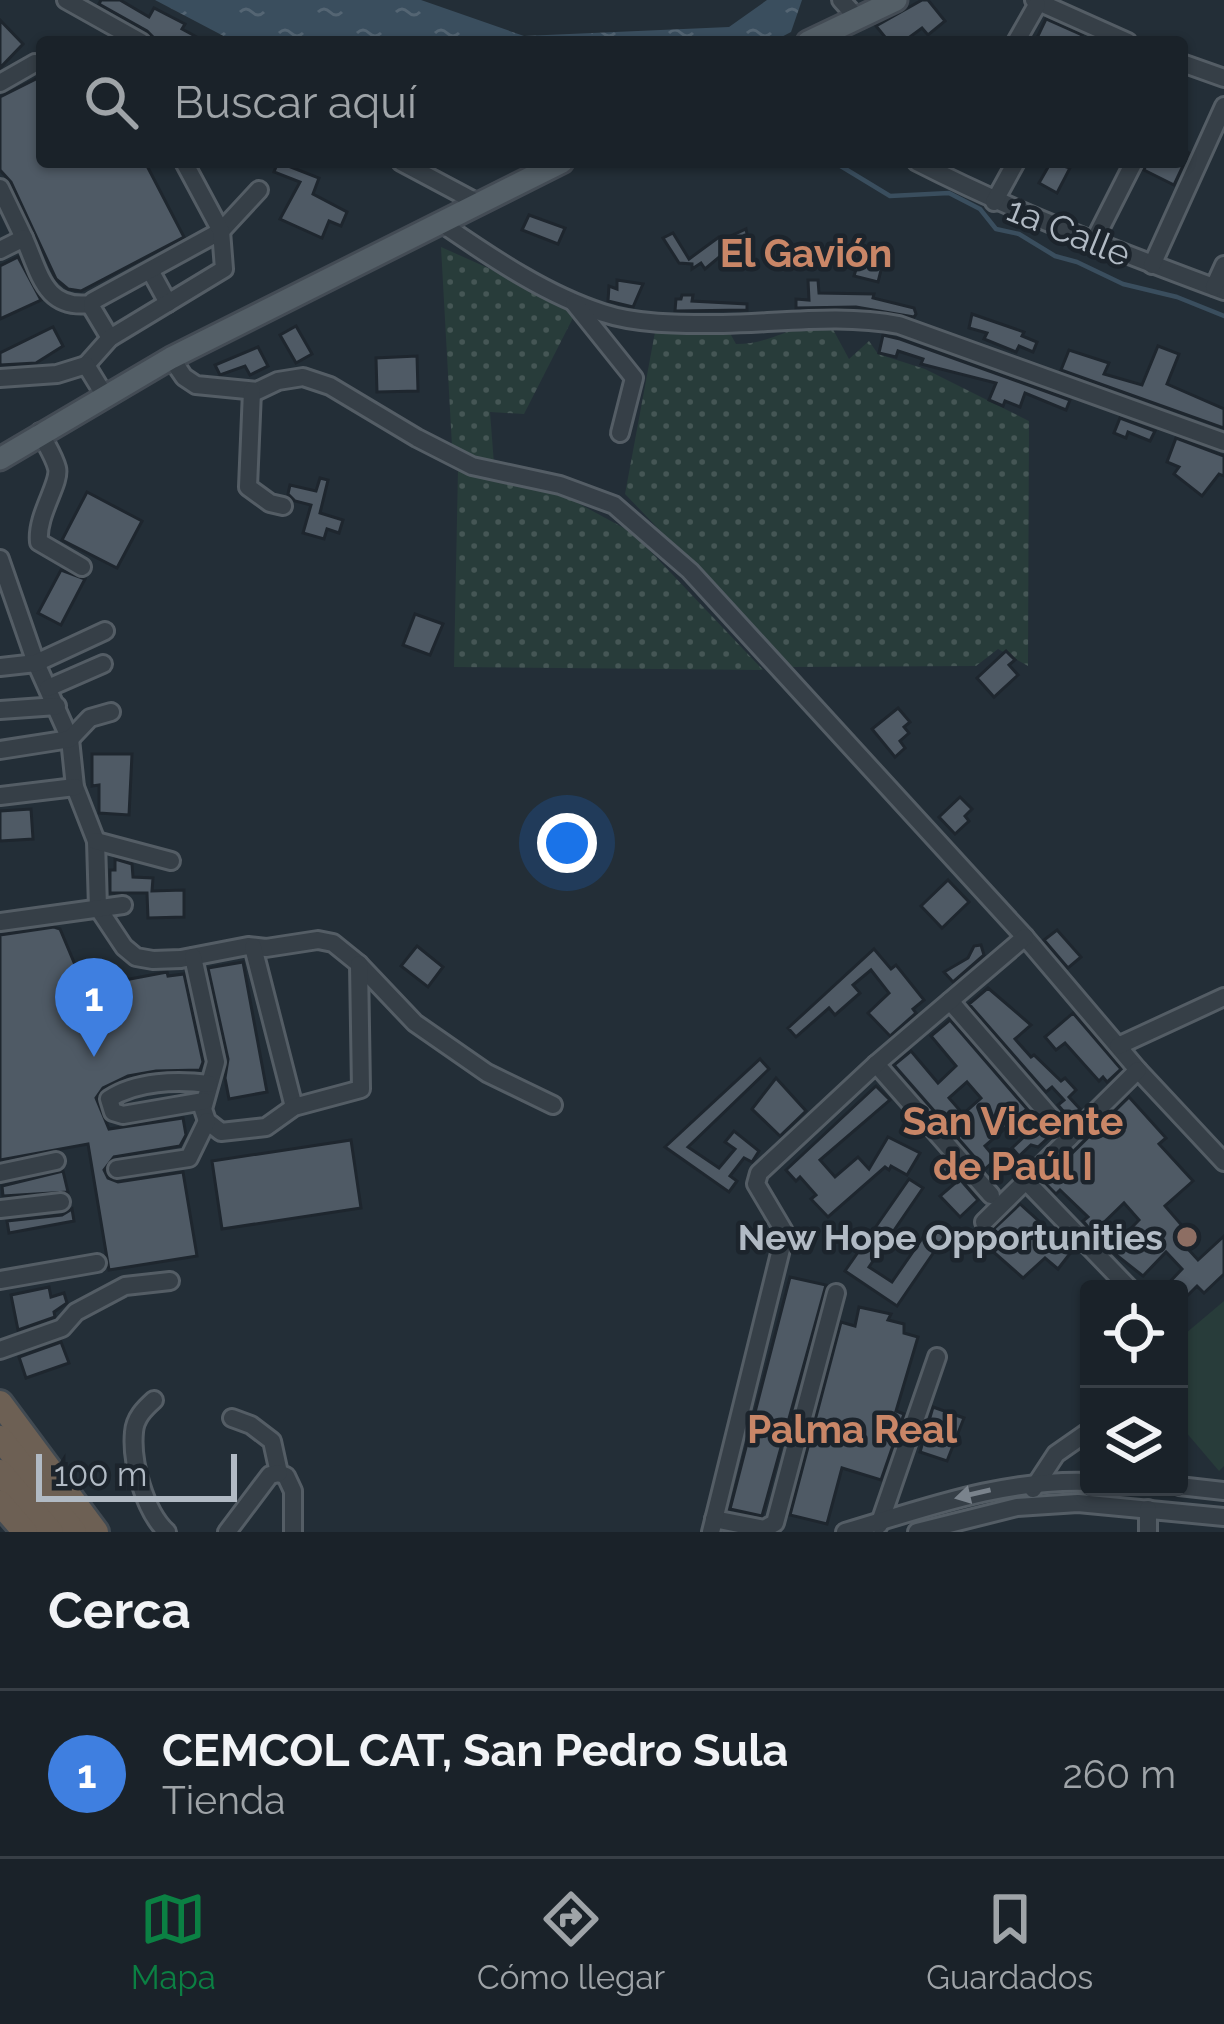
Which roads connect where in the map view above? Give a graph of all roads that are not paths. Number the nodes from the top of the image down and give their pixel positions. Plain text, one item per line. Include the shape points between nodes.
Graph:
1 (66, 0) edge
2 (842, 0) edge
3 (896, 0) edge
4 (1036, 2) edge
5 (858, 19) junction
6 (1085, 34) edge
7 (130, 36) edge
8 (821, 36) edge
9 (1019, 36) edge
10 (35, 63) dead end
11 (1188, 65) edge
12 (1224, 78) edge
13 (0, 83) edge
14 (1224, 106) edge
15 (187, 168) edge
16 (412, 168) edge
17 (550, 168) edge
18 (1013, 168) edge
19 (1131, 168) edge
20 (946, 169) edge
21 (0, 188) edge
22 (259, 190) dead end
23 (994, 202) junction
24 (478, 203) junction
25 (441, 223) junction
26 (220, 231) junction
27 (24, 238) junction
28 (1093, 243) junction
29 (0, 250) edge
30 (1152, 265) junction
31 (1224, 265) edge
32 (151, 272) junction
33 (1219, 289) edge
34 (569, 298) junction
35 (168, 303) junction
36 (91, 304) junction
37 (110, 338) junction
38 (171, 358) junction
39 (86, 365) junction
40 (0, 378) edge
41 (252, 391) junction
42 (105, 396) junction
43 (40, 432) junction
44 (620, 433) dead end
45 (1224, 442) edge
46 (0, 459) edge
47 (283, 506) dead end
48 (0, 559) edge
49 (82, 567) dead end
50 (105, 632) dead end
51 (36, 663) junction
52 (103, 664) dead end
53 (0, 667) edge
54 (48, 688) junction
55 (57, 706) junction
56 (0, 710) edge
57 (111, 712) dead end
58 (70, 740) junction
59 (0, 750) edge
60 (74, 787) junction
61 (0, 796) edge
62 (96, 841) junction
63 (171, 861) dead end
64 (124, 905) dead end
65 (98, 908) junction
66 (0, 922) edge
67 (1025, 937) junction
68 (254, 947) junction
69 (193, 957) junction
70 (359, 964) junction
71 (1224, 997) edge
72 (950, 1001) junction
73 (1118, 1046) junction
74 (876, 1064) junction
75 (1138, 1070) junction
76 (207, 1102) junction
77 (553, 1105) dead end
78 (294, 1107) junction
79 (1069, 1138) junction
80 (56, 1161) dead end
81 (1224, 1162) edge
82 (117, 1169) dead end
83 (0, 1173) edge
84 (1026, 1181) junction
85 (991, 1195) dead end
86 (62, 1202) dead end
87 (0, 1209) edge
88 (985, 1222) dead end
89 (0, 1260) edge
90 (97, 1263) dead end
91 (2, 1280) edge
92 (1121, 1280) edge
93 (170, 1281) dead end
94 (836, 1292) dead end
95 (0, 1350) edge
96 (937, 1357) dead end
97 (154, 1400) dead end
98 (0, 1402) edge
99 (232, 1418) dead end
100 (0, 1438) edge
101 (1080, 1441) edge
102 (0, 1472) edge
103 (279, 1473) junction
104 (1035, 1483) junction
105 (1188, 1487) edge
106 (1080, 1490) edge
107 (1224, 1491) edge
108 (1080, 1493) edge
109 (1105, 1496) edge
110 (0, 1503) edge
111 (1028, 1507) junction
112 (1148, 1509) junction
113 (1224, 1517) edge
114 (713, 1526) edge
115 (878, 1527) edge
116 (52, 1528) edge
117 (96, 1532) edge
118 (167, 1532) edge
119 (227, 1532) edge
120 (293, 1532) edge
121 (844, 1532) edge
122 (917, 1532) edge
123 (1148, 1532) edge

1 - 7 street
2 - 5 street
3 - 5 main road
4 - 6 street
4 - 9 street
5 - 8 main road
10 - 13 street
11 - 12 street
14 - 30 street
15 - 26 street
16 - 24 street
17 - 24 main road
18 - 23 street
19 - 28 street
20 - 23 street, 1a Calle
21 - 27 street
22 - 26 street
23 - 28 street, 1a Calle
24 - 25 main road
25 - 34 street
25 - 38 main road
26 - 32 street
26 - 35 street via 224,269
27 - 29 street
27 - 36 street via 52,296
28 - 30 street, 1a Calle
30 - 33 street, 1a Calle
31 - 33 street
32 - 35 street
32 - 36 street
34 - 44 street via 634,378
34 - 45 street via 648,321 898,325
35 - 37 street
36 - 37 street
37 - 39 street
38 - 41 street via 196,386
38 - 42 main road
39 - 40 street
39 - 42 street
41 - 47 street via 248,487
41 - 67 street via 303,377 472,466 614,505 690,571
42 - 43 main road
43 - 46 main road
43 - 49 street via 57,477 39,542
48 - 51 street
50 - 51 street
51 - 53 street
51 - 54 street
52 - 54 street
54 - 55 street
55 - 56 street
55 - 58 street
57 - 58 street via 90,718
58 - 59 street
58 - 60 street
60 - 61 street
60 - 62 street
62 - 63 street
62 - 65 street
64 - 65 street
65 - 66 street
65 - 69 street via 136,957
67 - 72 street
67 - 73 street
68 - 69 street
68 - 70 street via 318,940
68 - 78 street
69 - 76 street via 216,1062
70 - 77 street via 415,1023 487,1073
70 - 78 street via 361,1089
71 - 73 street
72 - 74 street
72 - 79 street
73 - 75 street
74 - 85 street
74 - 114 street via 759,1173 756,1184 785,1233
75 - 79 street
75 - 81 street
76 - 76 street via 165,1083 109,1099 123,1115
76 - 78 street via 220,1132 266,1127
76 - 82 street via 188,1158
79 - 84 street
80 - 83 street
84 - 88 street
84 - 92 street
86 - 87 street
89 - 91 street
90 - 91 street
93 - 95 street via 125,1286 62,1328
94 - 114 street via 775,1522 764,1529
96 - 115 street
97 - 118 street via 133,1434 149,1506
98 - 117 highway
99 - 103 street via 272,1441
100 - 116 highway
101 - 104 street via 1056,1454
102 - 116 highway
103 - 119 street via 270,1474
103 - 120 street via 293,1491
104 - 106 street
104 - 111 street
104 -> 115 street via 964,1495
105 - 107 street
108 - 111 street
109 - 112 street
110 - 116 highway
111 - 122 street
112 - 113 street
112 - 123 street
115 - 121 street

